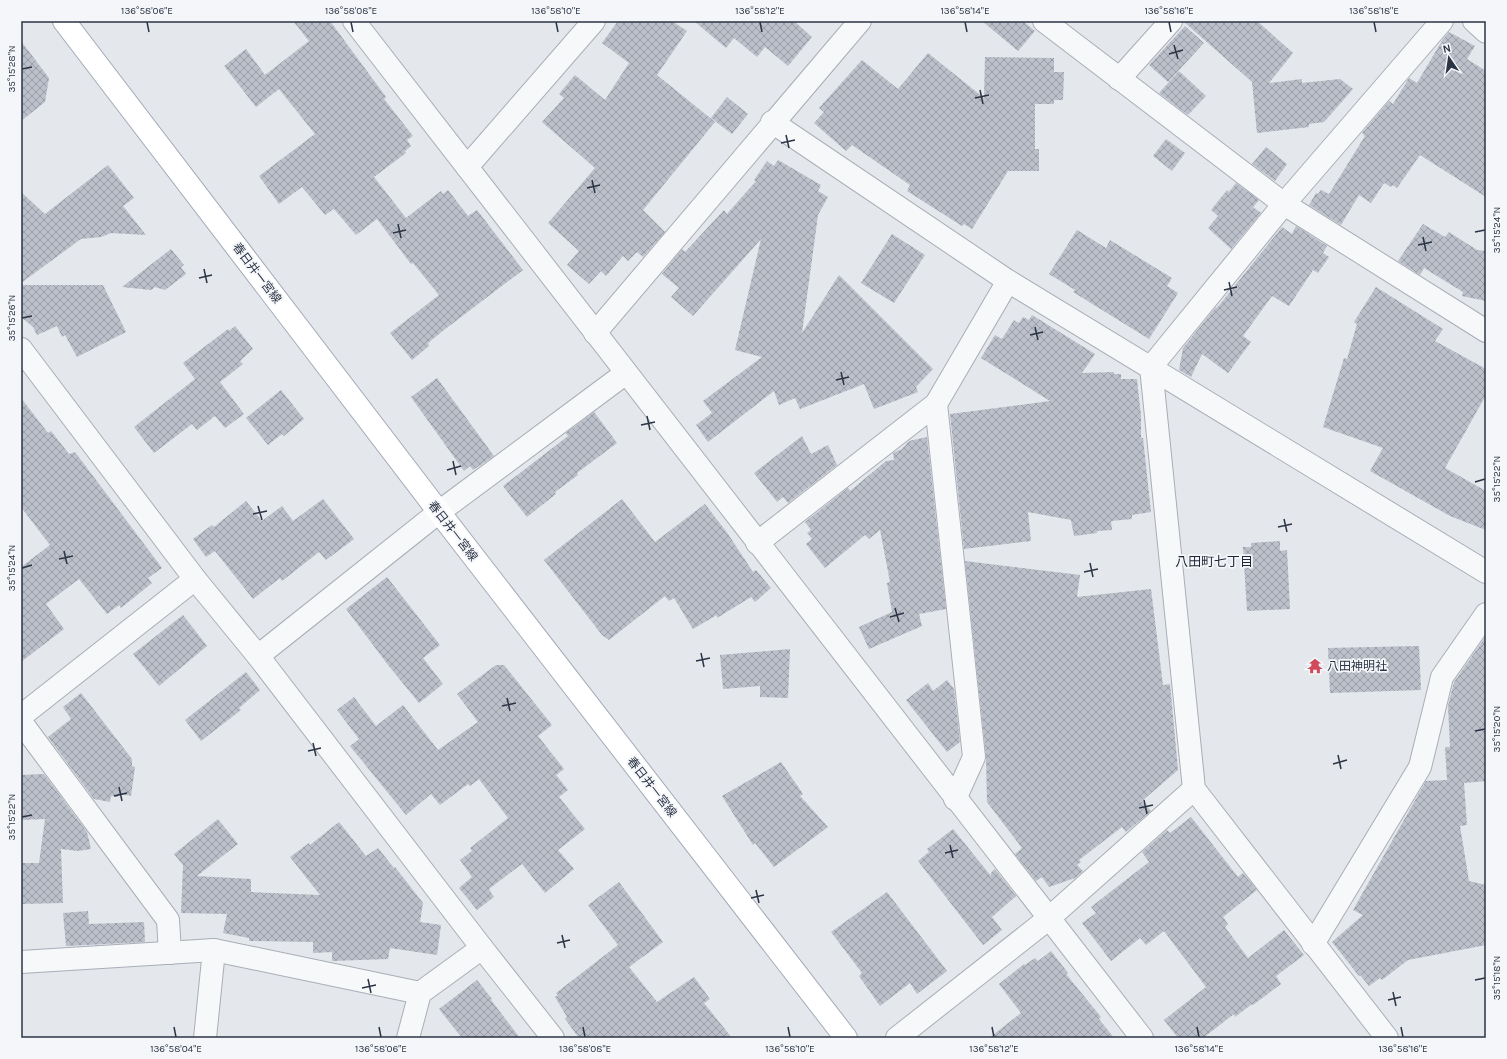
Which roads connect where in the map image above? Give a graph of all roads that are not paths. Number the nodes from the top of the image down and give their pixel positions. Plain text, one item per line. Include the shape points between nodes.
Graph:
1 (64, 21) edge
2 (354, 21) edge
3 (594, 21) edge
4 (860, 21) edge
5 (1044, 21) edge
6 (1171, 21) edge
7 (1442, 21) edge
8 (1474, 21) edge
9 (1486, 32) edge
10 (1119, 79) junction
11 (772, 122) junction
12 (467, 167) junction
13 (1284, 204) junction
14 (1008, 282) junction
15 (1486, 331) edge
16 (595, 333) junction
17 (21, 349) edge
18 (1151, 367) junction
19 (626, 373) junction
20 (936, 404) junction
21 (439, 512) junction
22 (757, 543) junction
23 (1486, 572) edge
24 (195, 579) junction
25 (1486, 614) edge
26 (258, 656) junction
27 (21, 716) edge
28 (21, 722) edge
29 (1194, 789) junction
30 (955, 799) junction
31 (1048, 919) junction
32 (1313, 944) junction
33 (482, 948) junction
34 (214, 950) junction
35 (170, 953) junction
36 (21, 962) edge
37 (420, 993) junction
38 (205, 1038) edge
39 (408, 1038) edge
40 (553, 1038) edge
41 (846, 1038) edge
42 (896, 1038) edge
43 (1142, 1038) edge
44 (1387, 1038) edge

1 - 21 main road, 春日井一宮線
2 - 12 street
3 - 12 street
4 - 11 street
5 - 10 street
6 - 10 street
7 - 13 street
8 - 9 street
10 - 13 street
11 - 14 street
11 - 16 street
12 - 16 street
13 - 15 street
13 - 18 street
14 - 18 street
14 - 20 street
16 - 19 street
17 - 24 street
18 - 23 street
18 - 29 street
19 - 21 street
19 - 22 street
20 - 22 street
20 - 30 street via 974,757
21 - 26 street
21 - 41 main road, 春日井一宮線
22 - 30 street
24 - 26 street
24 - 27 street
25 - 32 street via 1442,677 1420,767
26 - 33 street
28 - 35 street via 168,920
29 - 31 street
29 - 32 street
30 - 31 street
31 - 42 street
31 - 43 street
32 - 44 street
33 - 37 street
33 - 40 street
34 - 35 street
34 - 37 street
34 - 38 street
35 - 36 street
37 - 39 street

